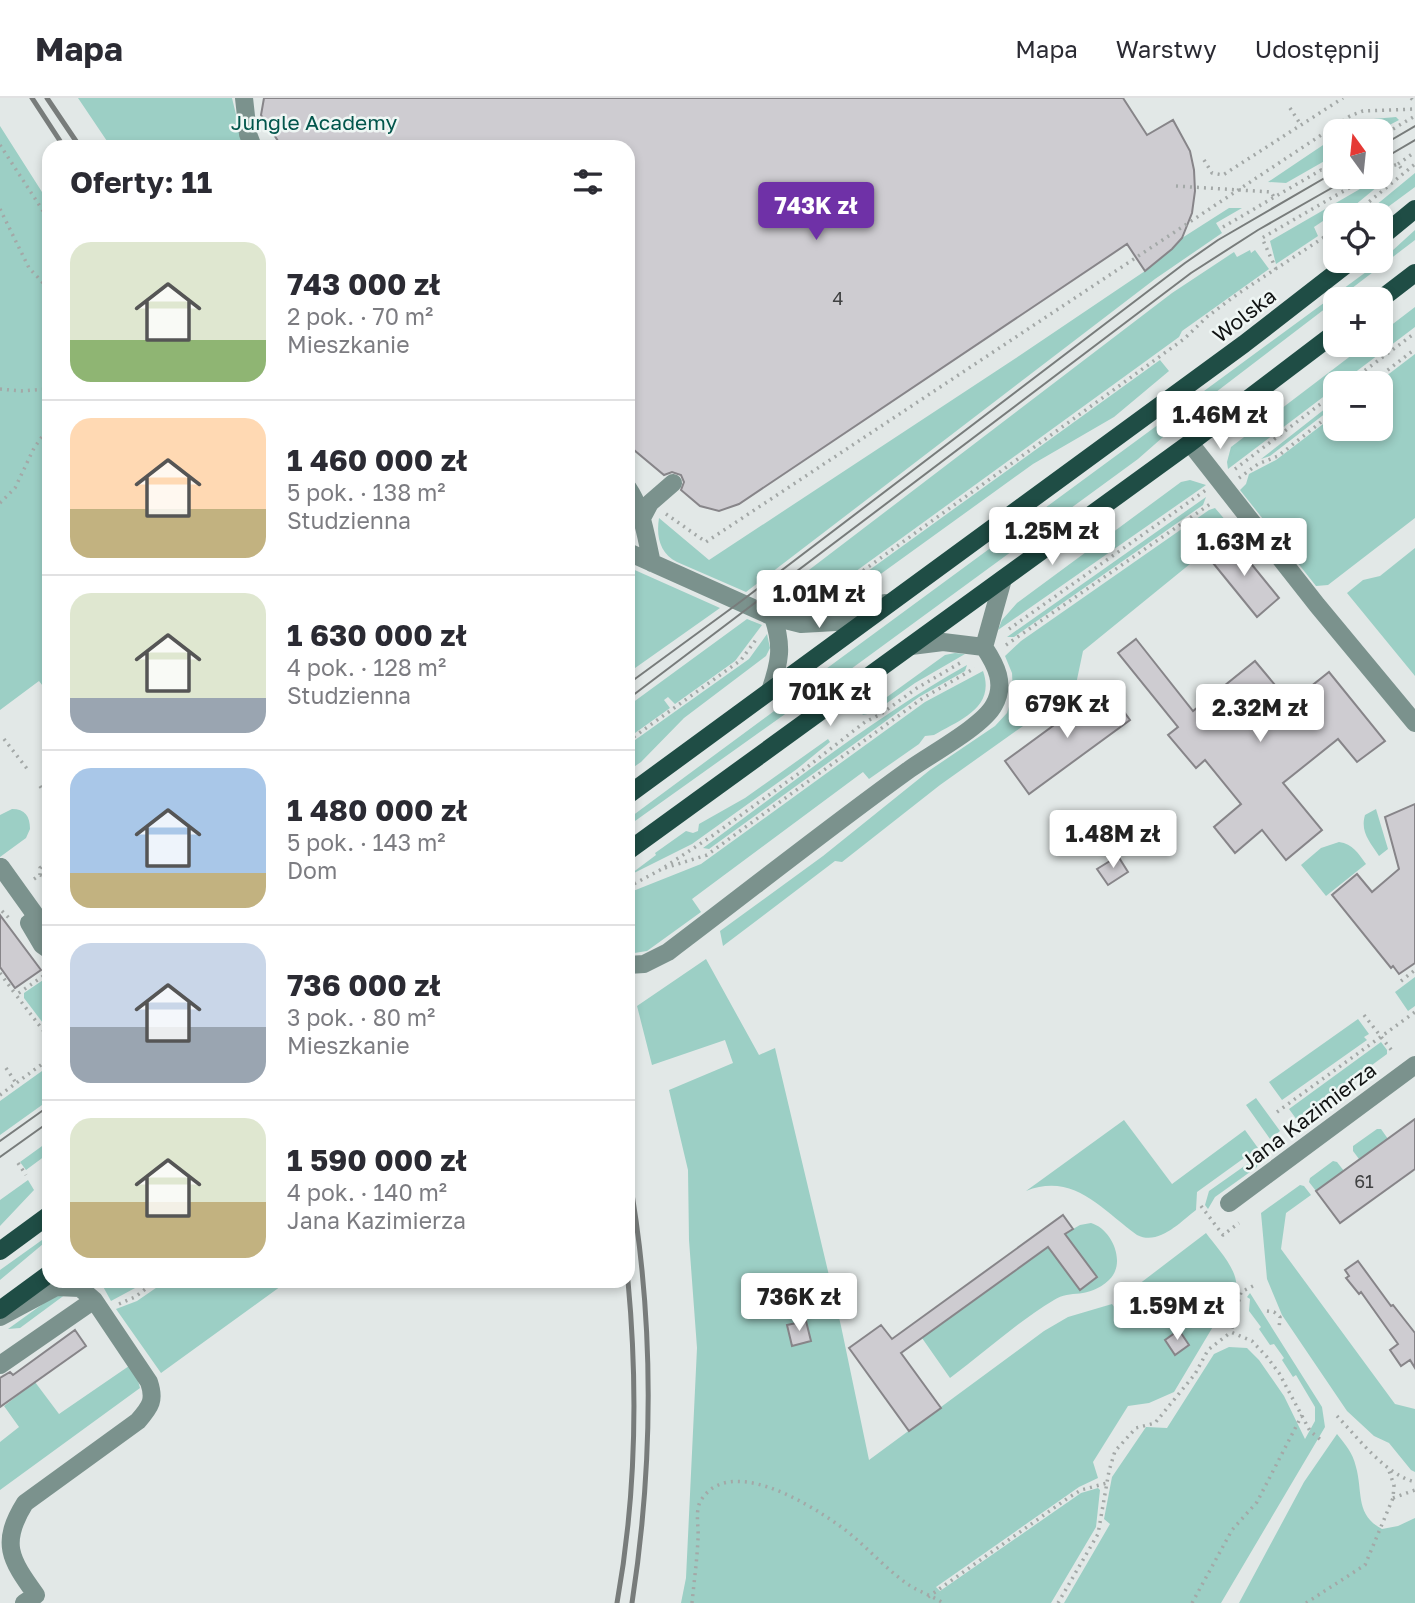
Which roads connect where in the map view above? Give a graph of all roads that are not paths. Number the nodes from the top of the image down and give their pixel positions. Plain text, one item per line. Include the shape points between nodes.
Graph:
1 (244, 98) edge
2 (250, 140) edge
3 (1415, 209) edge
4 (1393, 227) edge
5 (1336, 273) edge
6 (1415, 273) edge
7 (1393, 290) edge
8 (1323, 343) edge
9 (1190, 443) junction
10 (673, 483) dead end
11 (635, 498) edge
12 (642, 519) junction
13 (635, 555) edge
14 (652, 563) junction
15 (1003, 579) junction
16 (891, 601) junction
17 (773, 617) junction
18 (911, 646) junction
19 (987, 651) junction
20 (770, 691) junction
21 (1415, 723) edge
22 (635, 790) edge
23 (635, 845) edge
24 (1, 867) edge
25 (25, 890) junction
26 (42, 905) edge
27 (42, 921) edge
28 (42, 945) edge
29 (635, 965) edge
30 (1415, 1065) edge
31 (1229, 1203) dead end
32 (42, 1220) edge
33 (0, 1251) edge
34 (42, 1279) edge
35 (54, 1288) edge
36 (80, 1288) edge
37 (94, 1300) junction
38 (0, 1310) edge
39 (0, 1317) edge
40 (0, 1365) edge
41 (34, 1600) edge

1 - 2 street
3 - 4 main road
5 - 16 main road, Wolska
6 - 7 main road
8 - 9 main road
9 - 15 main road
9 - 21 street via 1218,489
10 - 12 street via 650,503
11 - 12 street
12 - 14 street
13 - 14 street
14 - 17 street
15 - 18 main road
15 - 19 street
16 - 17 street via 835,622 801,624
16 - 20 main road, Wolska
17 - 20 street via 780,636 779,664
18 - 19 street via 943,642
18 - 23 main road
19 - 29 street via 1000,684 997,701 984,718 668,951
20 - 22 main road, Wolska
24 - 25 street
25 - 26 street
25 - 27 street
25 - 28 street via 28,922
30 - 31 street, Jana Kazimierza
32 - 33 main road
34 - 38 main road
35 - 39 street
36 - 37 street
37 - 40 street
37 - 41 street via 153,1395 138,1421 24,1503 12,1521 10,1553

